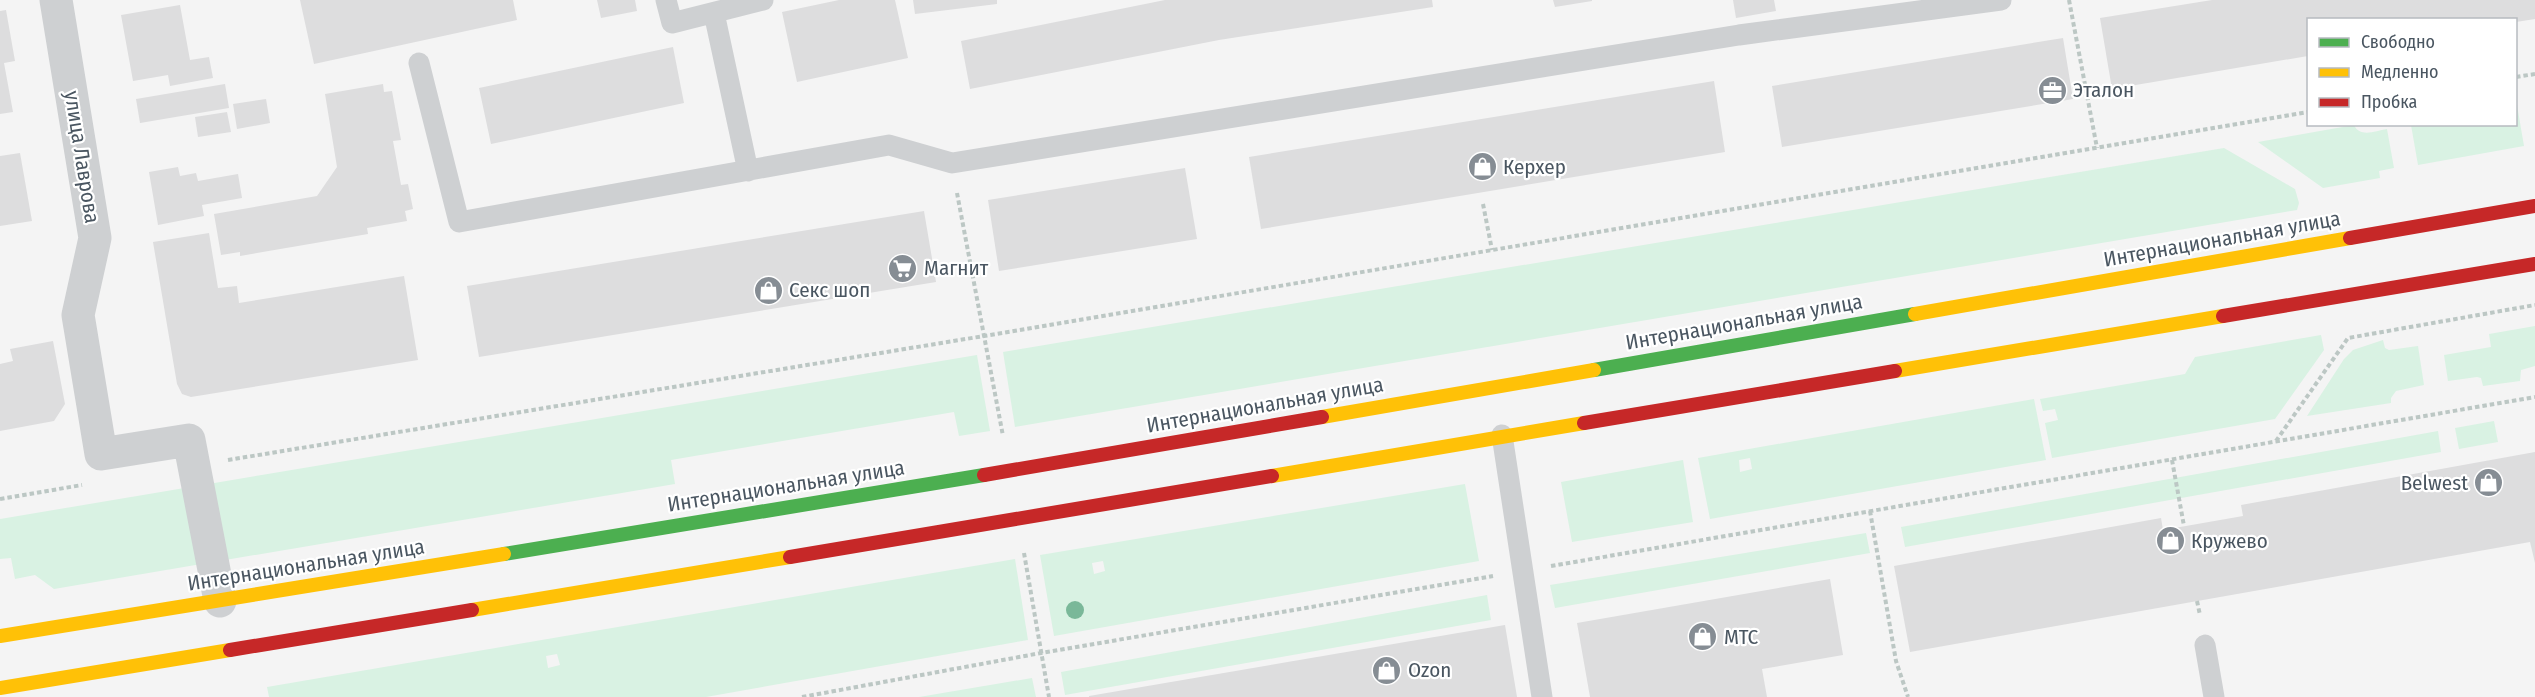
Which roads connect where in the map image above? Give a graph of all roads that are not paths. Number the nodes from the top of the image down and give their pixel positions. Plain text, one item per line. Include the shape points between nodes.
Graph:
1 (56, 0) edge
2 (666, 0) edge
3 (763, 0) edge
4 (2001, 0) edge
5 (714, 13) junction
6 (419, 63) dead end
7 (748, 171) junction
8 (2535, 206) edge
9 (2535, 264) edge
10 (1502, 435) junction
11 (220, 601) junction
12 (0, 636) edge
13 (2205, 645) dead end
14 (0, 688) edge
15 (1542, 697) edge
16 (2214, 697) edge

1 - 11 street, улица Лаврова via 95,238 78,315 101,454 189,440
2 - 5 lane via 672,23
3 - 5 lane
4 - 7 lane via 1739,34 952,163 889,144
5 - 7 lane
6 - 7 lane via 459,222
8 - 11 main road, Интернациональная улица via 1010,471
9 - 10 main road
10 - 14 main road via 996,524
10 - 15 lane
11 - 12 main road, Интернациональная улица
13 - 16 lane

